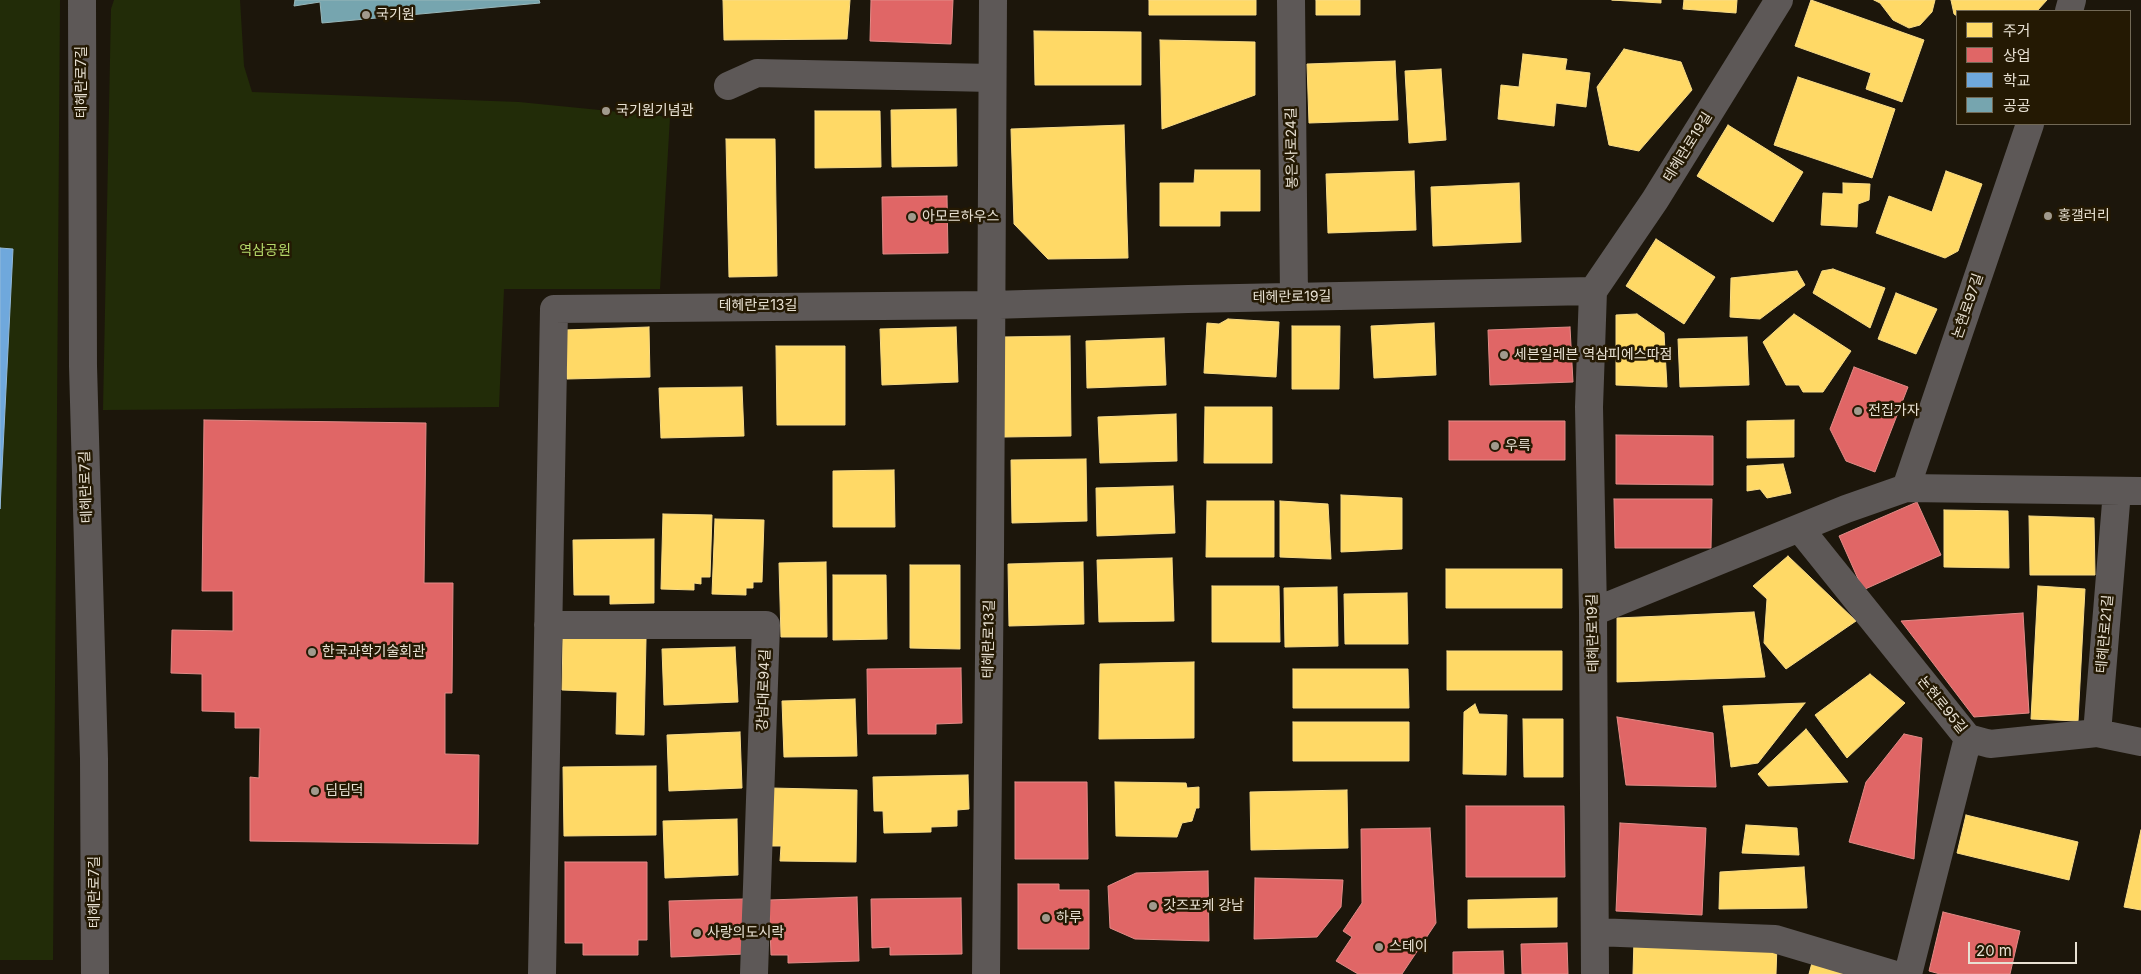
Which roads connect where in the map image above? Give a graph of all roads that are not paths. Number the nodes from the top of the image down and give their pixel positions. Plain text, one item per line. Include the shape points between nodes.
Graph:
1 (82, 0) edge
2 (993, 0) edge
3 (1291, 0) edge
4 (1779, 0) edge
5 (992, 78) junction
6 (728, 86) dead end
7 (2030, 125) edge
8 (1593, 291) junction
9 (1294, 297) junction
10 (992, 305) junction
11 (1906, 488) junction
12 (2129, 491) edge
13 (1800, 529) junction
14 (1593, 612) junction
15 (548, 625) junction
16 (2097, 733) junction
17 (1968, 738) junction
18 (2141, 742) edge
19 (1595, 932) junction
20 (95, 974) edge
21 (542, 974) edge
22 (754, 974) edge
23 (986, 974) edge
24 (1595, 974) edge
25 (1892, 974) edge
26 (1908, 974) edge

1 - 20 street, 테헤란로7길 via 83,366 94,759
2 - 5 street, 테헤란로13길
3 - 9 street, 봉은사로24길
4 - 8 street, 테헤란로19길 via 1655,200
5 - 6 street via 757,73
5 - 10 street, 테헤란로13길
7 - 11 street, 논현로97길
8 - 9 street, 테헤란로19길
8 - 14 street, 테헤란로19길 via 1589,407
9 - 10 street, 테헤란로19길
10 - 15 street, 테헤란로13길 via 554,309
10 - 23 street, 테헤란로13길
11 - 12 street
11 - 13 street
12 - 16 street, 테헤란로21길
13 - 14 street
13 - 17 street, 논현로95길
14 - 19 street, 테헤란로19길
15 - 21 street
15 - 22 street, 강남대로94길 via 766,625
16 - 17 street via 1990,744
16 - 18 street
17 - 26 street, 논현로95길
19 - 24 street, 테헤란로19길
19 - 25 street via 1775,939

